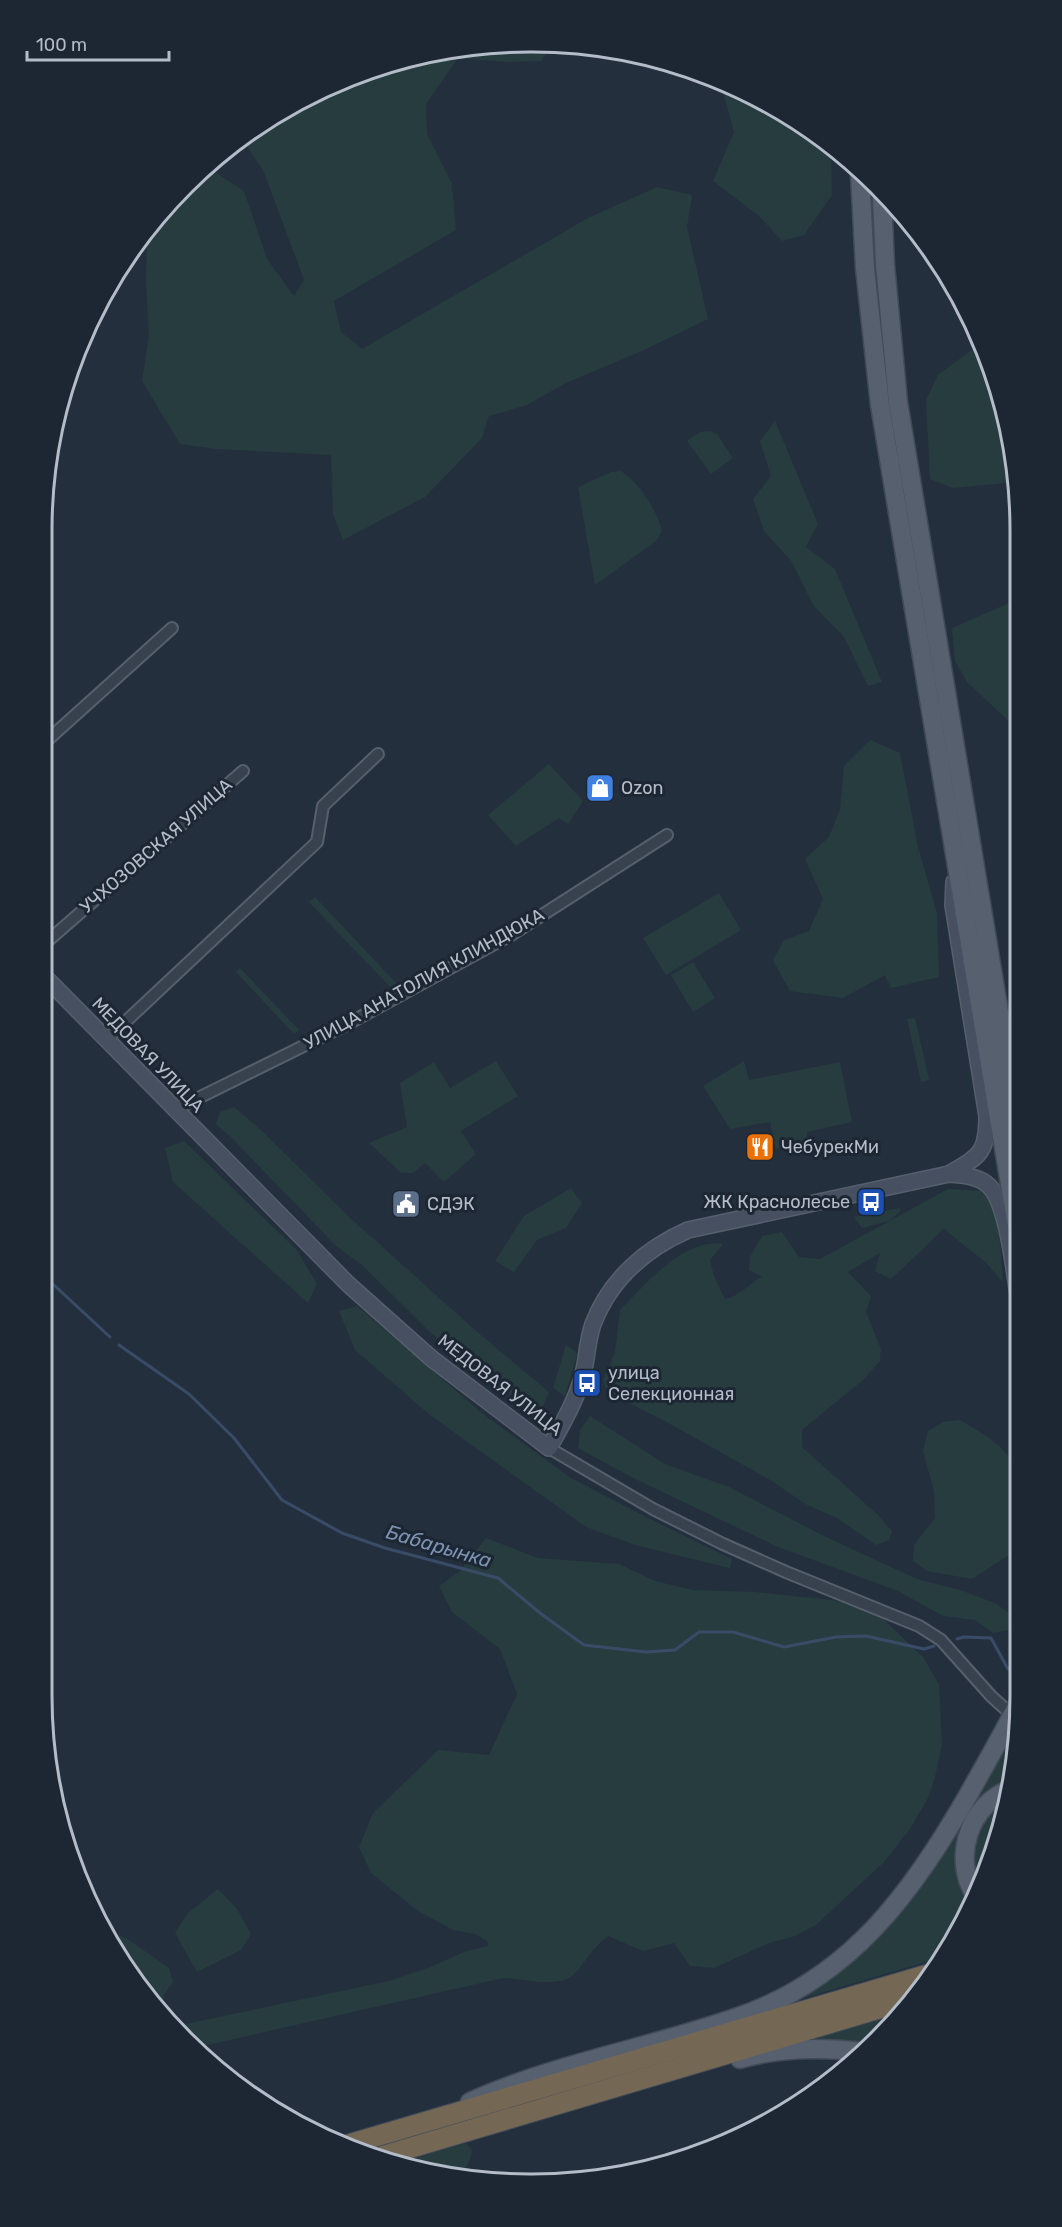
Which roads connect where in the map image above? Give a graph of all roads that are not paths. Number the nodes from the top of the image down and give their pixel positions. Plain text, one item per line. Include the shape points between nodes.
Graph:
1 (861, 185) edge
2 (882, 207) edge
3 (172, 628) dead end
4 (52, 736) edge
5 (378, 754) dead end
6 (243, 771) dead end
7 (667, 835) dead end
8 (955, 855) junction
9 (52, 937) edge
10 (52, 984) edge
11 (106, 1040) junction
12 (1010, 1079) edge
13 (174, 1110) junction
14 (949, 1174) junction
15 (1010, 1184) edge
16 (1010, 1252) edge
17 (549, 1448) junction
18 (1009, 1704) edge
19 (1008, 1721) edge
20 (998, 1797) edge
21 (970, 1885) edge
22 (918, 1977) edge
23 (898, 2003) edge
24 (851, 2051) edge
25 (520, 2115) junction
26 (441, 2116) junction
27 (356, 2141) edge
28 (392, 2153) edge

1 - 8 main road via 880,405
2 - 12 main road via 898,402
3 - 4 street
5 - 11 street via 323,806 317,842
6 - 9 street, УЧХОЗОВСКАЯ УЛИЦА
7 - 13 street, УЛИЦА АНАТОЛИЯ КЛИНДЮКА via 510,935 323,1036
8 - 14 street via 953,905 987,1116 987,1138 974,1160
8 - 15 main road
10 - 11 street, МЕДОВАЯ УЛИЦА
11 - 13 street, МЕДОВАЯ УЛИЦА
13 - 17 street, МЕДОВАЯ УЛИЦА via 348,1284 431,1358
14 - 16 street via 978,1179 989,1186 1002,1210
14 - 17 street via 702,1226 664,1241 640,1258 611,1289 593,1325 572,1406
17 - 18 street, МЕДОВАЯ УЛИЦА via 653,1509 723,1544 919,1626 942,1640 991,1696
19 - 26 main road via 923,1869 872,1932 826,1972 785,1998 737,2018 500,2088
20 - 21 main road via 977,1815 969,1830 965,1862
22 - 26 highway
23 - 25 highway
24 - 25 main road via 820,2048 768,2052
25 - 28 highway
26 - 27 highway

